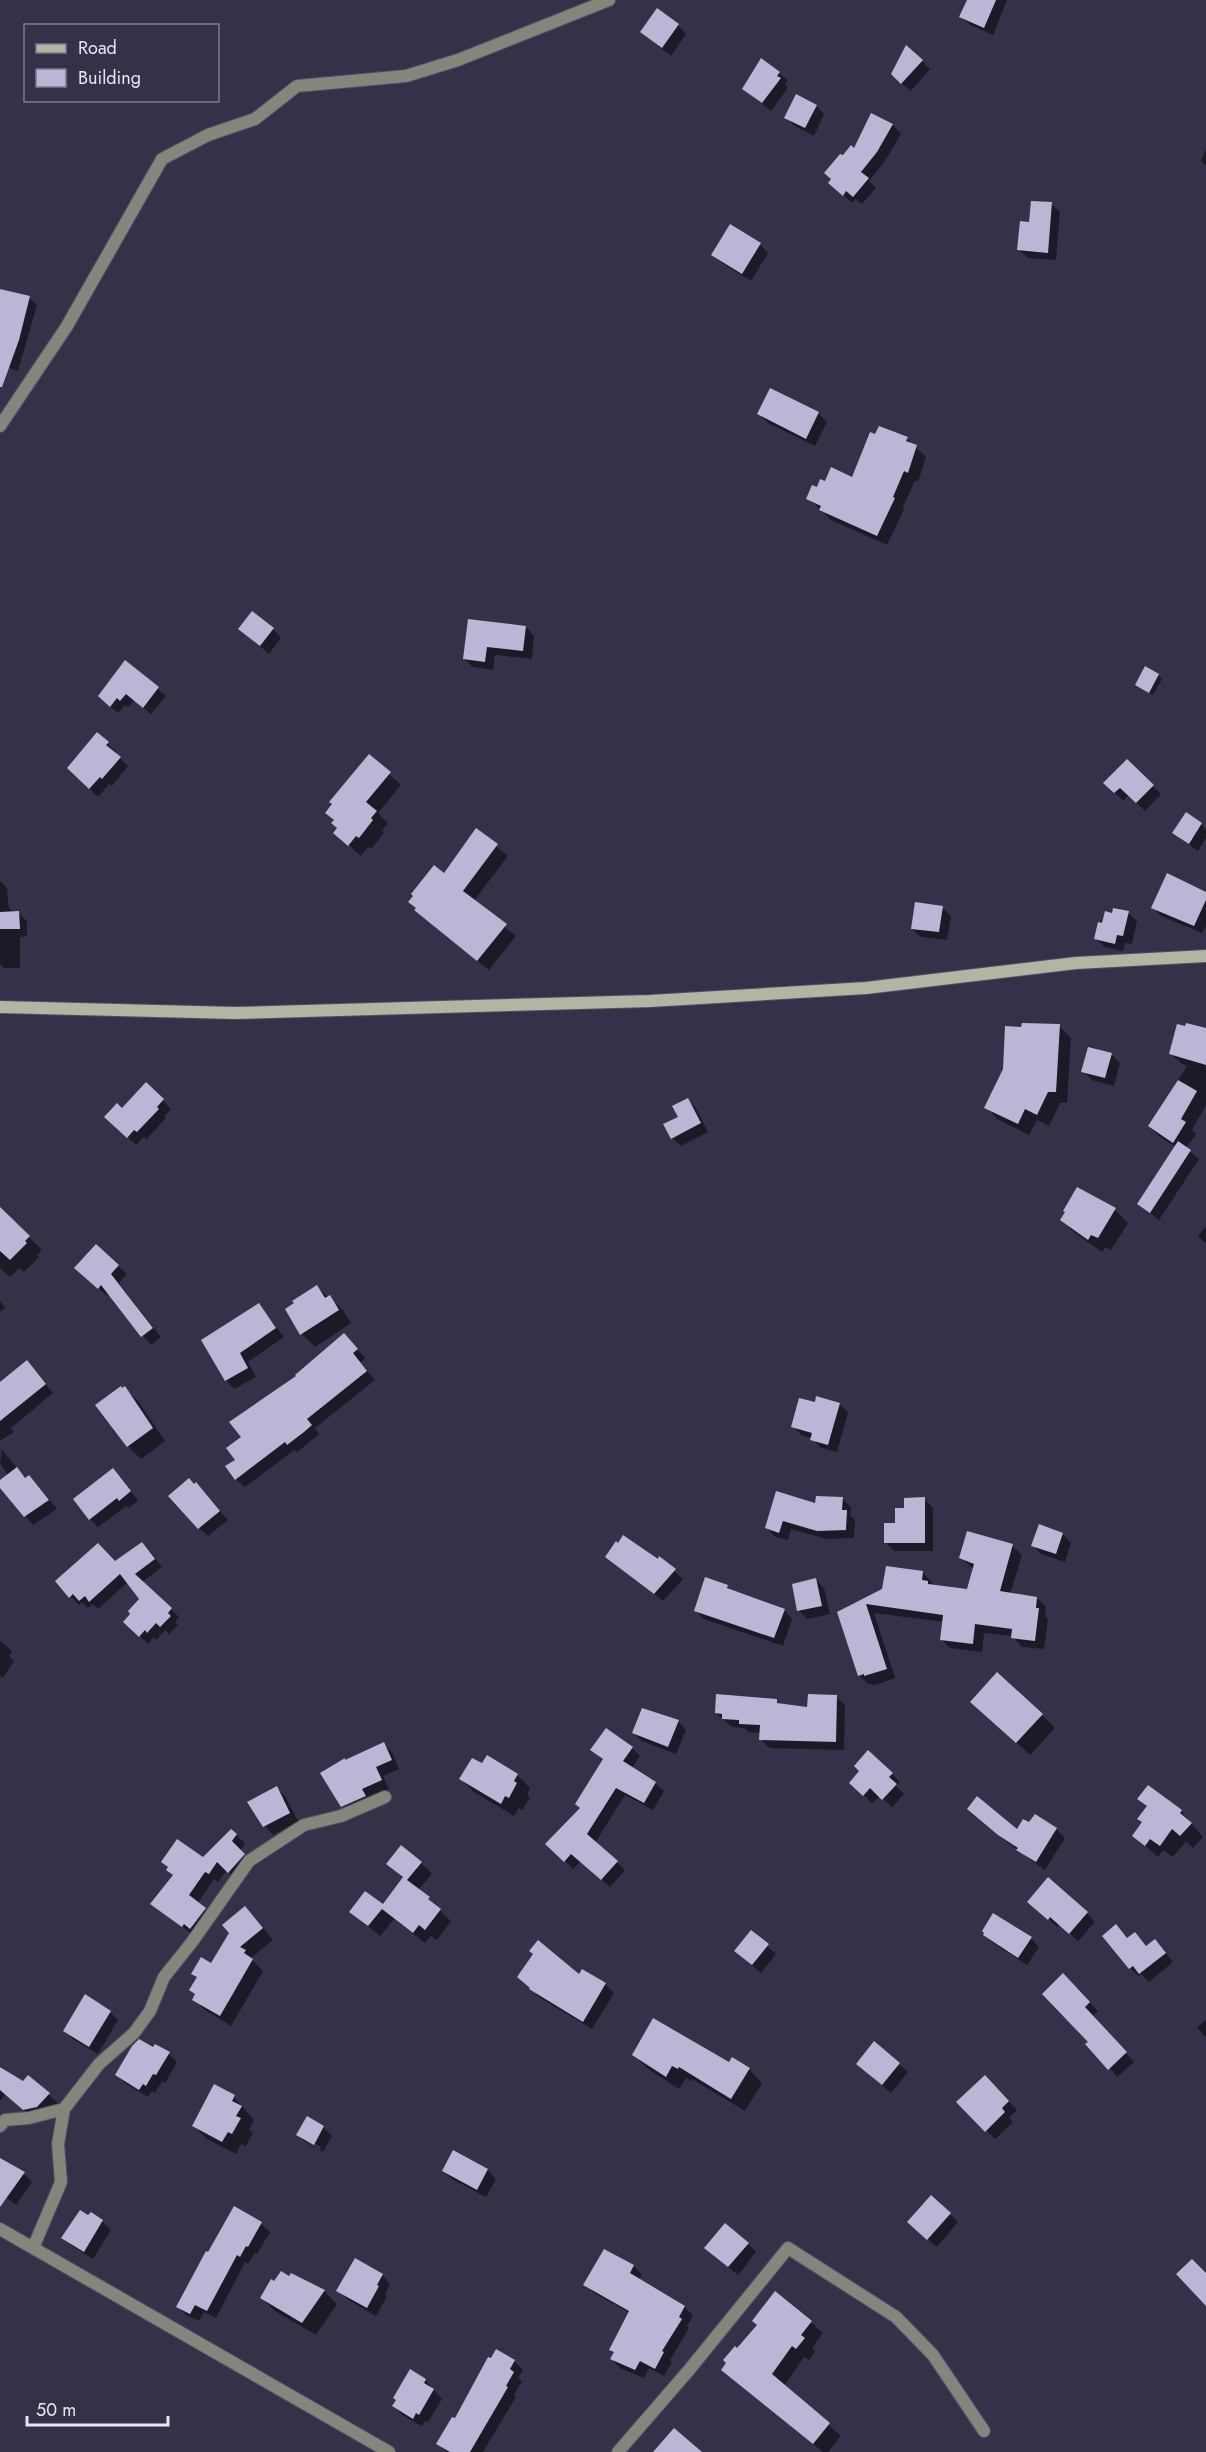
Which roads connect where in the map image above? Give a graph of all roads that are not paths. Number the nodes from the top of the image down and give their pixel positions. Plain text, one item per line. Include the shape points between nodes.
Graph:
1 (609, 0) edge
2 (0, 426) edge
3 (1206, 956) edge
4 (0, 1007) edge
5 (385, 1797) dead end
6 (64, 2109) junction
7 (0, 2126) edge
8 (0, 2229) edge
9 (33, 2248) junction
10 (984, 2431) dead end
11 (389, 2452) edge
12 (618, 2452) edge

1 - 2 street via 458,60 406,76 297,86 255,119 208,135 162,159 67,326
3 - 4 street via 1076,963 866,988 650,1001 235,1013
5 - 6 street via 341,1816 304,1825 249,1861 164,1977 150,2011 134,2033 104,2058
6 - 7 street via 5,2120
6 - 9 street via 58,2144 61,2182
8 - 9 street
9 - 11 street
10 - 12 street via 933,2355 896,2317 788,2248

